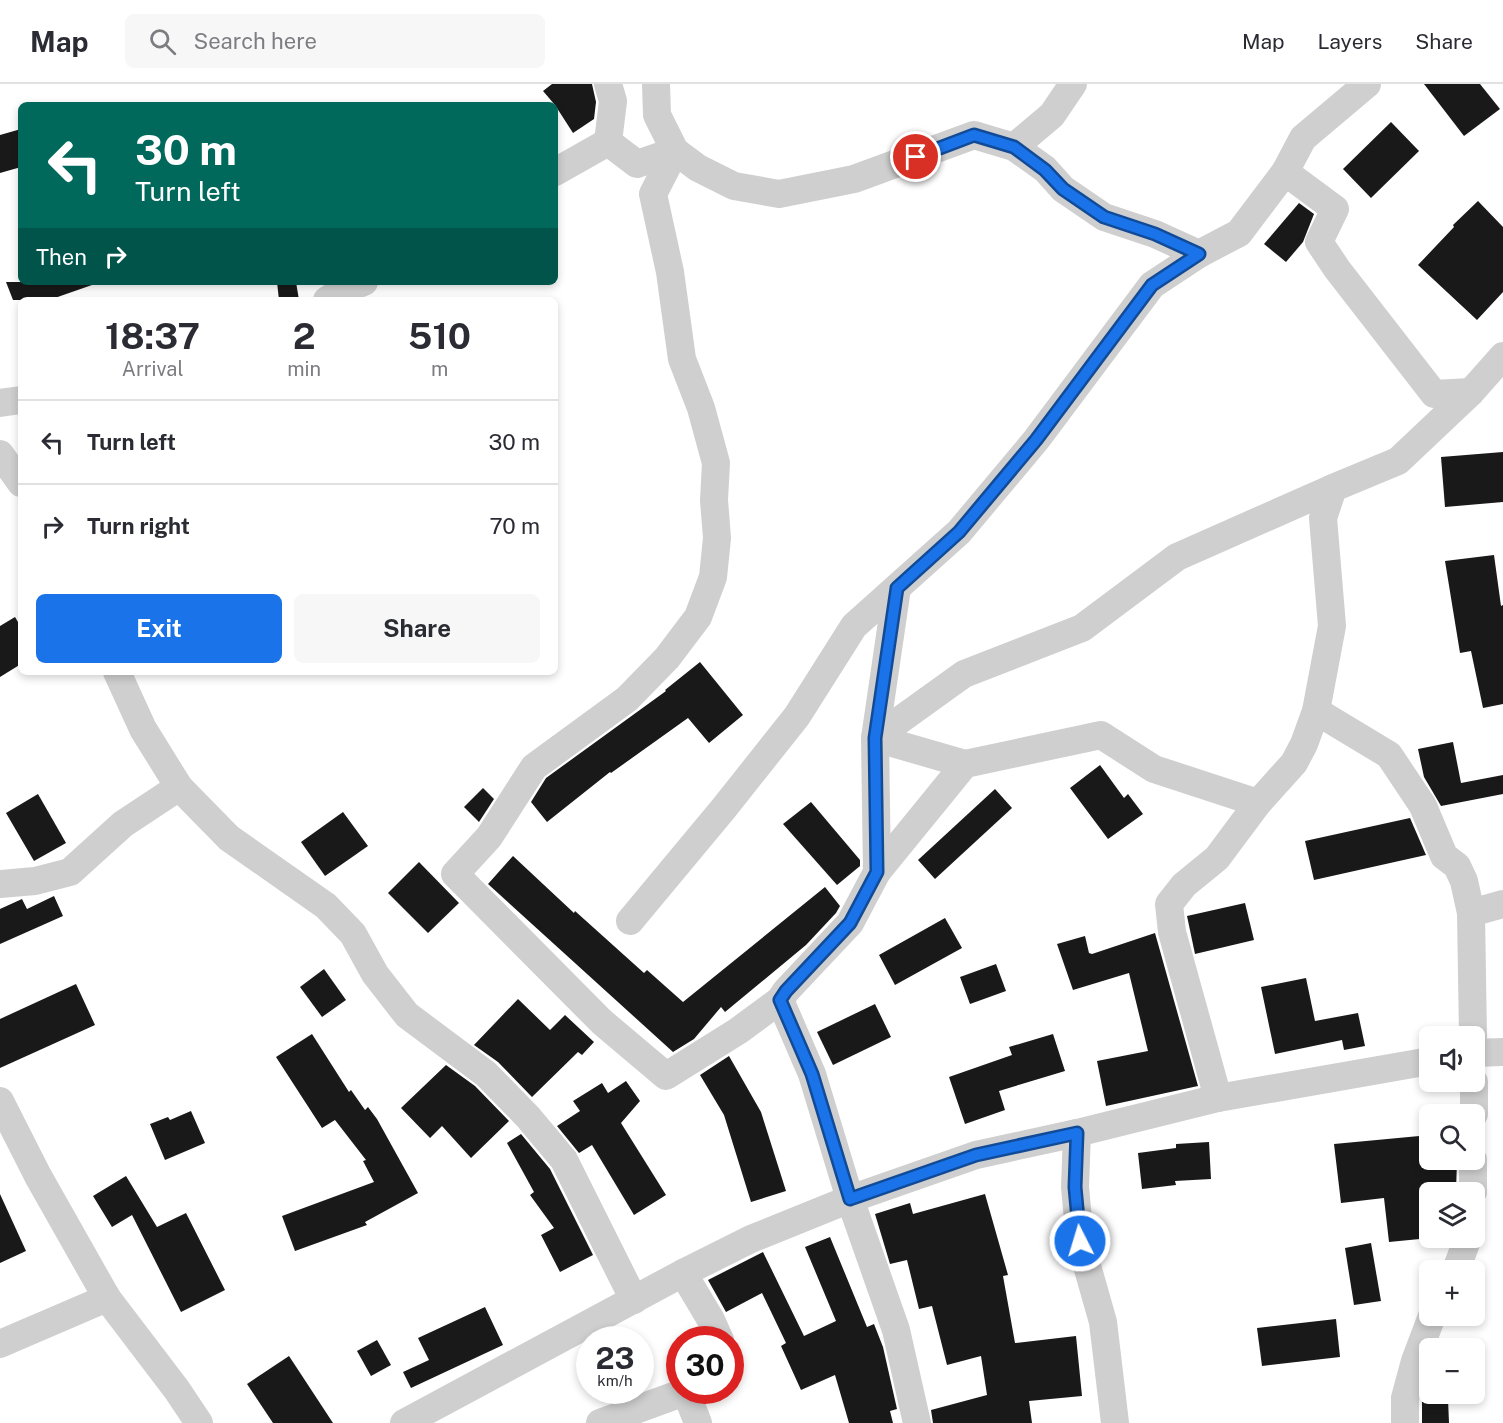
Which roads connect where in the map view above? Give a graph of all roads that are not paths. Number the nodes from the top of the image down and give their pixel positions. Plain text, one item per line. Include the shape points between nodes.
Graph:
1 (608, 84) edge
2 (656, 84) edge
3 (1073, 84) edge
4 (1367, 84) edge
5 (608, 142) junction
6 (1014, 147) junction
7 (675, 151) junction
8 (558, 170) edge
9 (1285, 172) junction
10 (1199, 254) junction
11 (356, 285) edge
12 (332, 297) edge
13 (1503, 356) edge
14 (1471, 392) junction
15 (18, 400) edge
16 (0, 403) edge
17 (0, 454) edge
18 (18, 479) edge
19 (1333, 488) junction
20 (897, 588) junction
21 (118, 675) edge
22 (1316, 711) junction
23 (875, 738) junction
24 (965, 764) junction
25 (179, 787) junction
26 (1258, 803) junction
27 (877, 872) junction
28 (0, 884) edge
29 (1503, 904) edge
30 (1471, 913) junction
31 (630, 921) dead end
32 (780, 1000) junction
33 (1473, 1026) edge
34 (1503, 1052) edge
35 (1485, 1053) edge
36 (1419, 1063) edge
37 (1218, 1098) junction
38 (0, 1101) edge
39 (1077, 1133) junction
40 (850, 1199) junction
41 (683, 1273) junction
42 (107, 1298) junction
43 (634, 1300) junction
44 (712, 1326) edge
45 (1428, 1326) edge
46 (0, 1344) edge
47 (666, 1399) edge
48 (692, 1404) edge
49 (412, 1421) edge
50 (199, 1423) edge
51 (600, 1423) edge
52 (698, 1423) edge
53 (917, 1423) edge
54 (1115, 1423) edge
55 (1405, 1423) edge

1 - 5 street via 613,101
2 - 7 street via 657,115
3 - 6 street via 1052,115
4 - 9 street via 1303,138
5 - 7 street via 637,164
5 - 8 street
6 - 7 street via 974,135 854,178 779,194 734,186
6 - 10 street via 1063,189 1104,217
7 - 32 street via 653,194 670,272 682,359 716,463 713,577 699,617 667,658 627,699 534,766 489,837 455,874 602,1022 666,1076
9 - 10 street via 1239,233
9 - 14 street via 1335,209 1319,242 1434,394
10 - 20 street via 1152,285 1036,440 959,532
11 - 12 street
13 - 14 street
14 - 19 street via 1398,461
15 - 16 street
17 - 18 street
19 - 22 street via 1323,518 1332,626
19 - 23 street via 1178,557 1082,628 964,674
20 - 23 street
20 - 31 street via 854,626 796,716
21 - 25 street via 144,729
22 - 26 street via 1294,763
22 - 30 street via 1389,755 1423,806 1444,856 1457,866
23 - 24 street
23 - 27 street
24 - 26 street via 1101,735 1154,769
24 - 27 street
25 - 28 street via 123,824 70,872
25 - 43 street via 229,838 326,906 353,934 375,974 407,1015 486,1074 528,1117 564,1160
26 - 37 street via 1217,858 1184,885 1169,904 1172,932
27 - 32 street via 850,923
29 - 30 street
30 - 33 street
32 - 40 street via 812,1074
34 - 35 street
36 - 37 street
37 - 39 street
38 - 42 street
39 - 40 street via 976,1155
39 - 54 street via 1075,1187 1080,1241 1103,1322
40 - 41 street via 751,1239
40 - 53 street via 896,1330
41 - 43 street
41 - 44 street
42 - 46 street
42 - 50 street
43 - 49 street
45 - 55 street via 1405,1398
47 - 51 street
48 - 52 street

